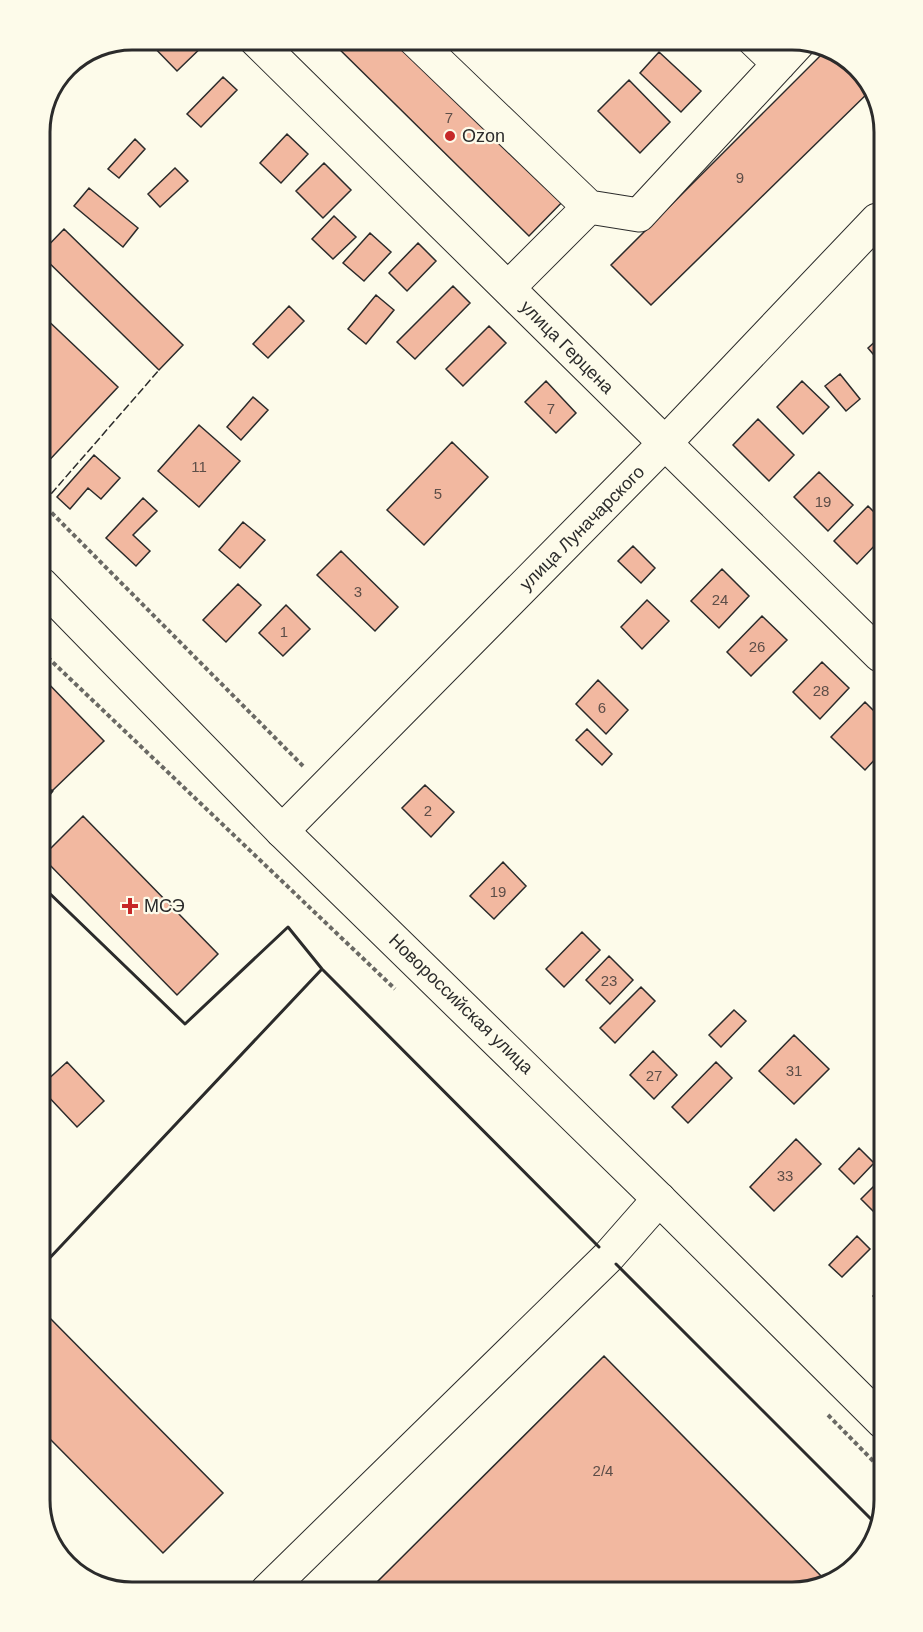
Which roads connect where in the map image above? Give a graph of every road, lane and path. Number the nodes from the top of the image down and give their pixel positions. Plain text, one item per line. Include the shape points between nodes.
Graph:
1 (266, 50) edge
2 (425, 50) edge
3 (764, 50) edge
4 (792, 50) edge
5 (779, 64) junction
6 (589, 207) junction
7 (874, 223) edge
8 (508, 288) junction
9 (665, 443) junction
10 (50, 511) edge
11 (50, 593) edge
12 (874, 649) edge
13 (50, 660) edge
14 (324, 788) junction
15 (282, 831) junction
16 (396, 990) dead end
17 (658, 1199) junction
18 (874, 1413) edge
19 (826, 1414) dead end
20 (874, 1462) edge
21 (276, 1582) edge

1 - 8 street, улица Герцена
2 - 6 street
3 - 5 street
4 - 5 street
5 - 6 street via 639,215
6 - 8 street
7 - 9 street, улица Луначарского
8 - 9 street, улица Герцена
9 - 12 street, улица Герцена
9 - 14 street, улица Луначарского
10 - 14 path
11 - 15 street, Новороссийская улица
13 - 16 path
14 - 15 street, улица Луначарского
15 - 17 street, Новороссийская улица
17 - 18 street, Новороссийская улица
17 - 21 street via 608,1257
19 - 20 path

